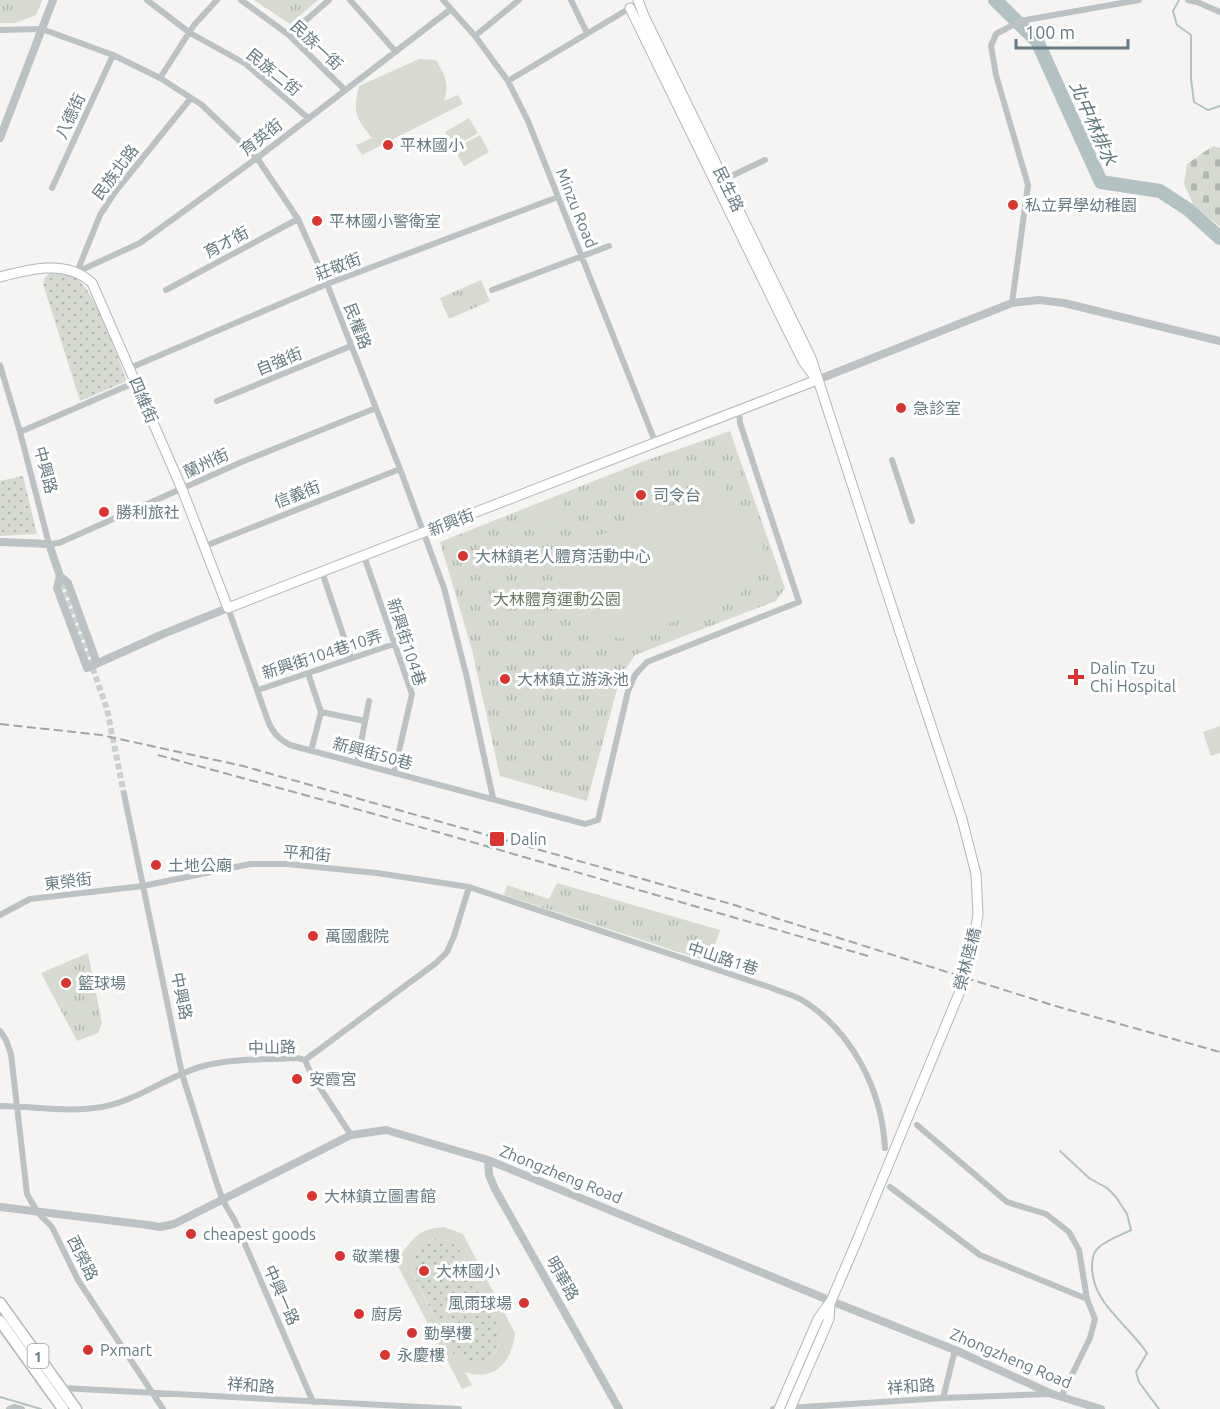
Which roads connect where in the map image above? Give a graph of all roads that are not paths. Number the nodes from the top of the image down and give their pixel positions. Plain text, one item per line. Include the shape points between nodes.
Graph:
1 (53, 0) edge
2 (147, 0) edge
3 (217, 0) edge
4 (241, 0) edge
5 (329, 0) edge
6 (350, 0) edge
7 (443, 0) edge
8 (519, 0) edge
9 (571, 0) edge
10 (1139, 0) edge
11 (1188, 0) edge
12 (633, 2) edge
13 (451, 9) junction
14 (1220, 12) edge
15 (42, 29) junction
16 (0, 30) edge
17 (190, 33) junction
18 (588, 33) junction
19 (289, 35) junction
20 (475, 36) junction
21 (396, 52) junction
22 (113, 55) junction
23 (160, 78) junction
24 (508, 81) junction
25 (345, 90) junction
26 (191, 98) junction
27 (308, 117) junction
28 (0, 138) edge
29 (257, 158) junction
30 (765, 160) dead end
31 (724, 179) junction
32 (52, 188) dead end
33 (558, 198) junction
34 (298, 219) junction
35 (609, 246) dead end
36 (582, 257) junction
37 (77, 272) junction
38 (0, 277) edge
39 (327, 284) junction
40 (166, 290) dead end
41 (492, 290) dead end
42 (1012, 303) junction
43 (1220, 341) edge
44 (351, 346) junction
45 (0, 366) edge
46 (130, 368) junction
47 (818, 380) junction
48 (136, 382) junction
49 (217, 400) dead end
50 (376, 408) junction
51 (739, 411) junction
52 (20, 432) junction
53 (656, 444) junction
54 (892, 460) dead end
55 (400, 469) junction
56 (182, 489) junction
57 (912, 521) dead end
58 (425, 532) junction
59 (0, 542) edge
60 (49, 544) junction
61 (205, 546) junction
62 (364, 556) junction
63 (322, 572) junction
64 (62, 579) junction
65 (228, 608) junction
66 (900, 632) joint
67 (394, 644) junction
68 (351, 658) junction
69 (98, 663) junction
70 (308, 673) junction
71 (258, 690) junction
72 (369, 701) dead end
73 (321, 712) junction
74 (365, 721) junction
75 (312, 751) junction
76 (357, 763) junction
77 (394, 773) junction
78 (124, 794) tunnel mouth
79 (493, 798) junction
80 (143, 886) junction
81 (469, 887) junction
82 (0, 915) edge
83 (0, 1031) edge
84 (305, 1060) junction
85 (182, 1074) junction
86 (0, 1106) edge
87 (16, 1107) junction
88 (917, 1125) dead end
89 (351, 1135) junction
90 (885, 1148) dead end
91 (488, 1160) junction
92 (890, 1187) dead end
93 (223, 1200) junction
94 (0, 1207) edge
95 (38, 1212) junction
96 (1088, 1299) junction
97 (831, 1301) junction
98 (0, 1304) edge
99 (0, 1321) edge
100 (955, 1350) junction
101 (61, 1388) junction
102 (152, 1392) junction
103 (1056, 1395) junction
104 (943, 1398) junction
105 (313, 1402) junction
106 (790, 1408) edge
107 (9, 1409) edge
108 (22, 1409) edge
109 (61, 1409) edge
110 (76, 1409) edge
111 (163, 1409) edge
112 (459, 1409) edge
113 (619, 1409) edge
114 (773, 1409) edge
115 (779, 1409) edge
116 (1101, 1409) edge

1 - 15 street
2 - 17 street, 民族二街
3 - 17 street
4 - 19 street, 民族一街
5 - 19 street
6 - 21 street
7 - 13 street, Minzu Road
8 - 20 street
9 - 18 street
10 - 42 street via 1020,21 996,34 990,46 1028,185
11 - 14 street
12 - 18 street
12 - 31 main road, 民生路 via 644,16
12 - 47 main road, 民生路 via 799,353
13 - 20 street, Minzu Road
13 - 21 street, 育英街
15 - 16 street, 民權路
15 - 22 street, 民權路
15 - 28 street
17 - 23 street
17 - 27 street, 民族二街 via 246,64
18 - 24 street
19 - 25 street, 民族一街
20 - 24 street, Minzu Road
21 - 25 street, 育英街
22 - 23 street, 民權路
22 - 32 street, 八德街
23 - 26 street, 民權路
24 - 33 street, Minzu Road
25 - 27 street, 育英街
26 - 29 street, 民權路
26 - 37 street, 民族北路 via 115,192 100,215
27 - 29 street, 育英街
29 - 34 street, 民權路
29 - 37 street, 育英街 via 140,243
30 - 31 street
31 - 47 main road, 民生路
33 - 36 street, Minzu Road
33 - 39 street, 莊敬街
34 - 39 street, 民權路
34 - 40 street, 育才街
35 - 36 street
36 - 41 street
36 - 53 street, Minzu Road
37 - 38 main road via 36,268
37 - 46 main road, 四維街 via 92,283
39 - 44 street, 民權路
39 - 46 street, 莊敬街
42 - 43 street via 1064,303
42 - 47 street
44 - 49 street, 自強街
44 - 50 street, 民權路
45 - 52 street, 中興路
46 - 48 main road, 四維街
47 - 51 main road, 新興街
47 - 66 main road, 民生路
48 - 52 street
48 - 56 main road, 四維街
50 - 55 street, 民權路
50 - 56 street, 蘭州街
51 - 53 main road, 新興街
51 - 79 street, 新興街50巷 via 799,602 647,662 635,675 598,820 585,824
52 - 60 street, 中興路
53 - 58 main road, 新興街
54 - 57 street
55 - 58 street, 民權路
55 - 61 street, 信義街
56 - 60 street, 蘭州街
56 - 61 main road, 四維街
58 - 62 main road, 新興街
58 - 79 street, 民權路 via 450,610
59 - 60 street
60 - 64 street, 中興路
61 - 65 main road, 四維街
62 - 63 main road, 新興街
62 - 67 street, 新興街104巷
63 - 65 main road, 新興街
63 - 68 street
64 - 69 street via 68,583
64 - 69 street, 新興街 via 57,588 87,668
65 - 69 street, 新興街
65 - 71 street, 新興街50巷
66 - 97 main road, 榮林陸橋, bridge via 962,819 976,874 978,914 960,991
67 - 68 street, 新興街104巷10弄
67 - 77 street, 新興街104巷 via 412,694
68 - 70 street, 新興街104巷10弄
70 - 71 street, 新興街104巷10弄
70 - 73 street
71 - 75 street, 新興街50巷 via 273,733 290,745
72 - 74 street
73 - 74 street
73 - 75 street
74 - 76 street
75 - 76 street, 新興街50巷
76 - 77 street, 新興街50巷
77 - 79 street, 新興街50巷
78 - 80 street, 中興路
80 - 81 street, 平和街 via 250,864 287,864
80 - 82 street, 東榮街 via 30,899
80 - 85 street, 中興路
81 - 84 street, 中山路 via 447,952
81 - 90 street, 中山路1巷 via 800,999 846,1039 862,1067 879,1105
83 - 87 street, 西榮路 via 11,1054
84 - 85 street, 中山路 via 239,1061
84 - 89 street
85 - 87 street, 中山路 via 102,1107
85 - 93 street, 中興路
86 - 87 street, 中山路
87 - 95 street, 西榮路 via 27,1194
88 - 96 street via 1007,1202 1046,1214 1069,1232 1079,1250
89 - 91 street, Zhongzheng Road via 386,1130
89 - 93 street, Zhongzheng Road
91 - 97 street, Zhongzheng Road
91 - 113 street, 明華路 via 495,1189
92 - 96 street via 980,1255
93 - 95 street, Zhongzheng Road via 160,1227
93 - 105 street, 中興一路
94 - 95 street, Zhongzheng Road
95 - 102 street, 西榮路 via 52,1227 78,1280
96 - 103 street via 1095,1319 1090,1338
97 - 100 street, Zhongzheng Road
97 - 106 main road via 829,1319
97 - 115 main road via 818,1319
98 - 101 main road, 1
99 - 109 main road, 1
100 - 103 street, Zhongzheng Road
100 - 104 street
101 - 102 street, 祥和路
101 - 109 street
101 - 110 main road, 1
102 - 105 street, 祥和路
102 - 111 street, 西榮路
103 - 104 street, 祥和路
103 - 116 street, Zhongzheng Road
104 - 106 street, 祥和路
105 - 112 street, 祥和路
106 - 115 street, 祥和路
107 - 108 street
114 - 115 street, 祥和路

